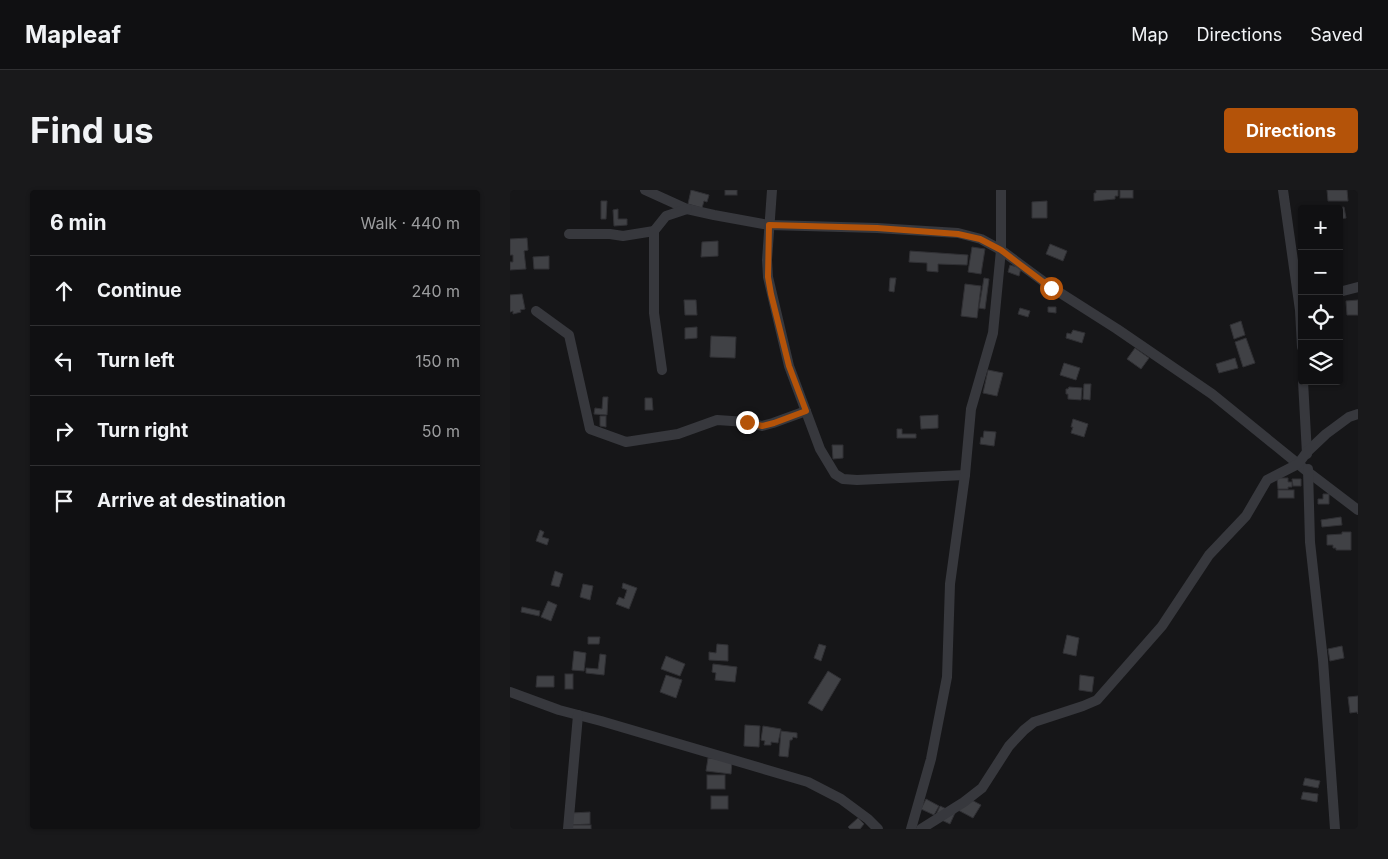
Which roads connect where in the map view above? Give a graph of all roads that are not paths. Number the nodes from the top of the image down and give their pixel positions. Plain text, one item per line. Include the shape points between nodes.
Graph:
1 (645, 190) edge
2 (772, 190) edge
3 (1001, 190) edge
4 (1283, 190) edge
5 (687, 209) junction
6 (769, 225) junction
7 (654, 231) junction
8 (569, 234) dead end
9 (1001, 250) junction
10 (1358, 287) edge
11 (1343, 291) edge
12 (1299, 295) edge
13 (536, 311) dead end
14 (662, 370) dead end
15 (1304, 385) edge
16 (806, 411) junction
17 (1358, 414) edge
18 (1306, 430) junction
19 (1326, 434) junction
20 (1307, 452) junction
21 (1298, 464) junction
22 (1308, 472) junction
23 (965, 475) junction
24 (1358, 510) edge
25 (510, 692) edge
26 (578, 715) junction
27 (568, 829) edge
28 (878, 829) edge
29 (911, 829) edge
30 (921, 829) edge
31 (1335, 829) edge

1 - 5 street
2 - 6 street
3 - 9 street
4 - 12 street
5 - 6 street
5 - 7 street via 666,216
6 - 9 street via 958,234 980,239
6 - 16 street via 768,277 771,294 789,366
7 - 8 street via 623,236
7 - 14 street via 654,313
9 - 21 street via 1051,288 1212,394
9 - 23 street via 993,333 971,409
10 - 11 street
13 - 16 street via 569,335 590,429 626,442 678,434 717,420 762,426
15 - 18 street
16 - 23 street via 820,449 835,474 843,479
17 - 19 street
18 - 19 street
18 - 20 street
19 - 20 street
20 - 21 street
20 - 22 street
21 - 22 street
21 - 30 street via 1267,480 1246,516 1209,555 1162,626 1097,700 1034,722 1009,746 982,788
22 - 24 street
22 - 31 street via 1310,542 1323,660
23 - 29 street via 950,584 948,677 931,759
25 - 26 street
26 - 27 street
26 - 28 street via 808,782 840,799

